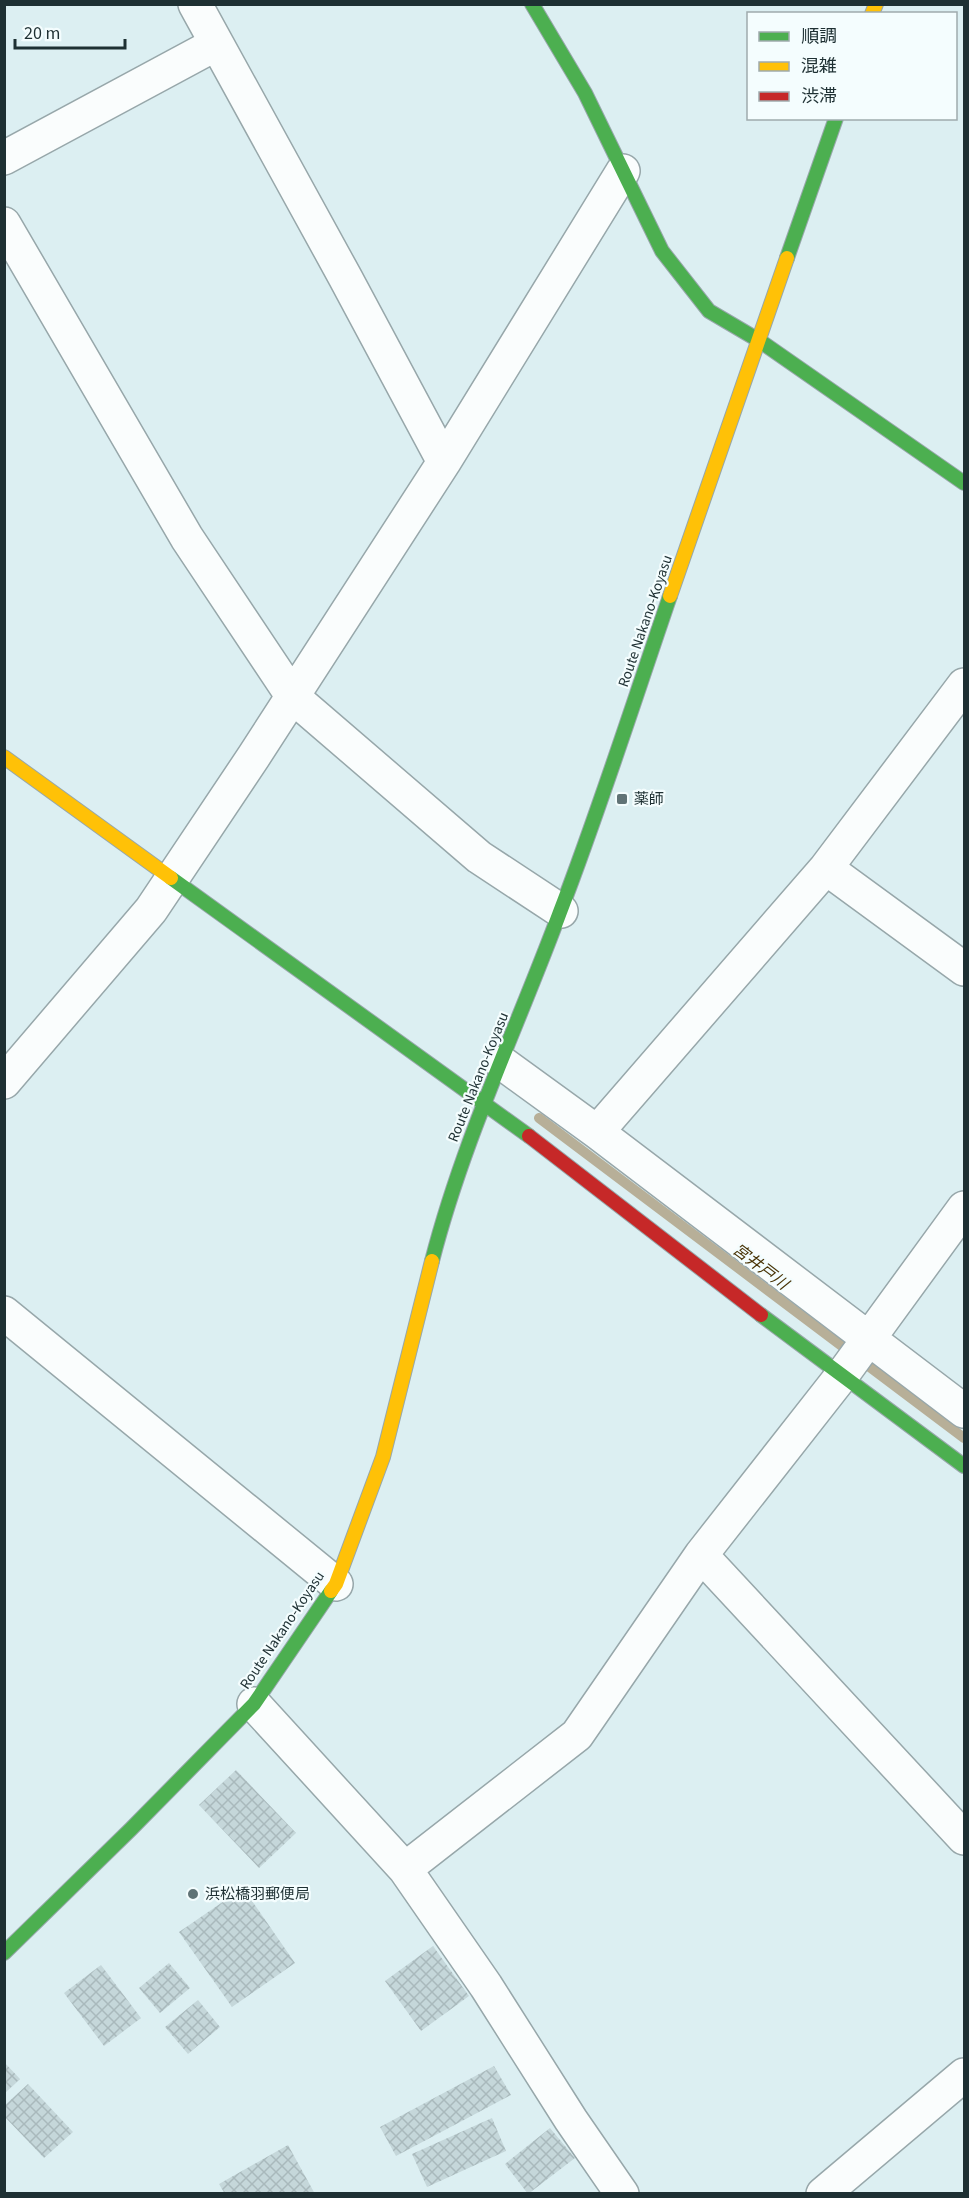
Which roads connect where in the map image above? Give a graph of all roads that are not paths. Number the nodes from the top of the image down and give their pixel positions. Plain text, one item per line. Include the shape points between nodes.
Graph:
1 (195, 4) edge
2 (532, 4) edge
3 (216, 44) junction
4 (835, 120) edge
5 (4, 158) edge
6 (623, 171) junction
7 (6, 232) edge
8 (760, 341) junction
9 (444, 462) junction
10 (964, 483) edge
11 (964, 685) edge
12 (293, 697) junction
13 (4, 757) edge
14 (826, 868) junction
15 (171, 879) junction
16 (561, 911) junction
17 (964, 969) edge
18 (502, 1063) junction
19 (4, 1082) edge
20 (483, 1103) junction
21 (597, 1132) junction
22 (964, 1209) edge
23 (4, 1313) edge
24 (867, 1339) junction
25 (842, 1375) junction
26 (964, 1411) edge
27 (964, 1466) edge
28 (700, 1555) junction
29 (336, 1584) junction
30 (254, 1704) junction
31 (964, 1838) edge
32 (405, 1869) junction
33 (4, 1953) edge
34 (964, 2075) edge
35 (622, 2193) edge
36 (823, 2193) edge

1 - 3 street
2 - 6 main road via 585,93
3 - 5 street
3 - 9 street
4 - 8 main road, Route Nakano-Koyasu
6 - 8 main road via 662,251 709,311
6 - 9 street
7 - 12 street via 187,538
8 - 10 main road
8 - 16 main road, Route Nakano-Koyasu
9 - 12 street
11 - 14 street
12 - 15 street
12 - 16 street via 479,857
13 - 15 main road
14 - 17 street
14 - 21 street
15 - 19 street via 151,910
15 - 20 main road
16 - 18 main road, Route Nakano-Koyasu
18 - 20 main road, Route Nakano-Koyasu
18 - 21 street
20 - 25 main road
20 - 29 main road, Route Nakano-Koyasu via 443,1219 383,1457
21 - 24 street
22 - 24 street
23 - 29 street
24 - 25 street
24 - 26 street
25 - 27 main road
25 - 28 street
28 - 31 street
28 - 32 street via 577,1735
29 - 30 main road, Route Nakano-Koyasu
30 - 32 street
30 - 33 main road, Route Nakano-Koyasu
32 - 35 street
34 - 36 street

